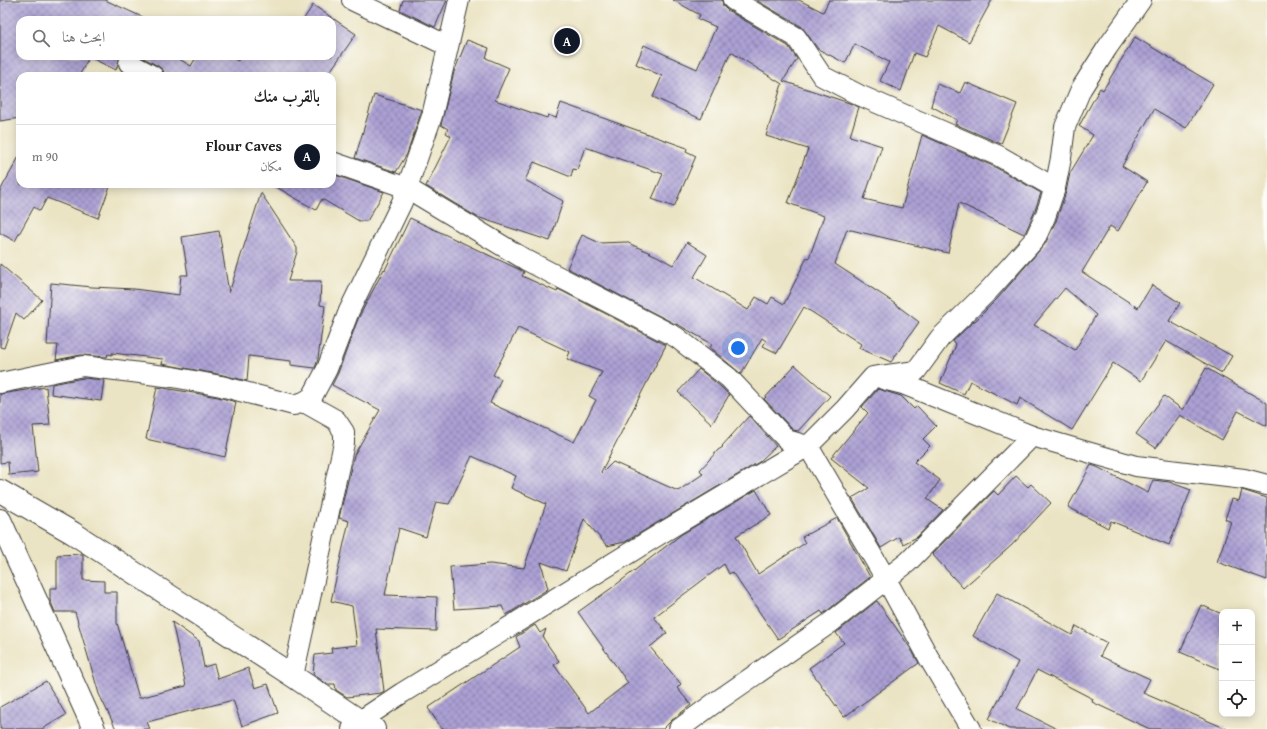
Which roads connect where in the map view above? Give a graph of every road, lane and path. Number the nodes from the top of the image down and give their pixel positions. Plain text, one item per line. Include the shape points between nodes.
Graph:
1 (352, 0) edge
2 (459, 0) edge
3 (733, 0) edge
4 (1141, 0) edge
5 (448, 46) junction
6 (129, 63) dead end
7 (146, 72) edge
8 (336, 163) edge
9 (407, 188) junction
10 (1055, 188) junction
11 (873, 377) junction
12 (0, 383) edge
13 (304, 402) junction
14 (1032, 436) junction
15 (808, 446) junction
16 (1267, 485) edge
17 (0, 492) edge
18 (0, 520) edge
19 (886, 580) junction
20 (294, 676) junction
21 (362, 726) edge
22 (88, 728) edge
23 (679, 729) edge
24 (971, 729) edge

1 - 5 street
2 - 5 street
3 - 10 street via 796,37 822,76 860,96 999,156
4 - 10 street via 1081,89 1065,126
5 - 9 street via 432,116
6 - 7 street
8 - 9 street
9 - 13 street via 348,311 327,368 312,397
9 - 15 street via 526,260 676,337 729,378 787,440
10 - 11 street via 1035,239 989,290 940,338 916,371
11 - 14 street via 903,384
11 - 15 street
12 - 13 street via 83,366 173,377 221,386 294,405
13 - 20 street via 336,420 344,432 344,443
14 - 16 street via 1136,466 1244,479
14 - 19 street via 908,562
15 - 19 street
15 - 21 street via 402,693
17 - 20 street via 73,533
18 - 22 street
19 - 23 street via 830,623
19 - 24 street
20 - 21 street

